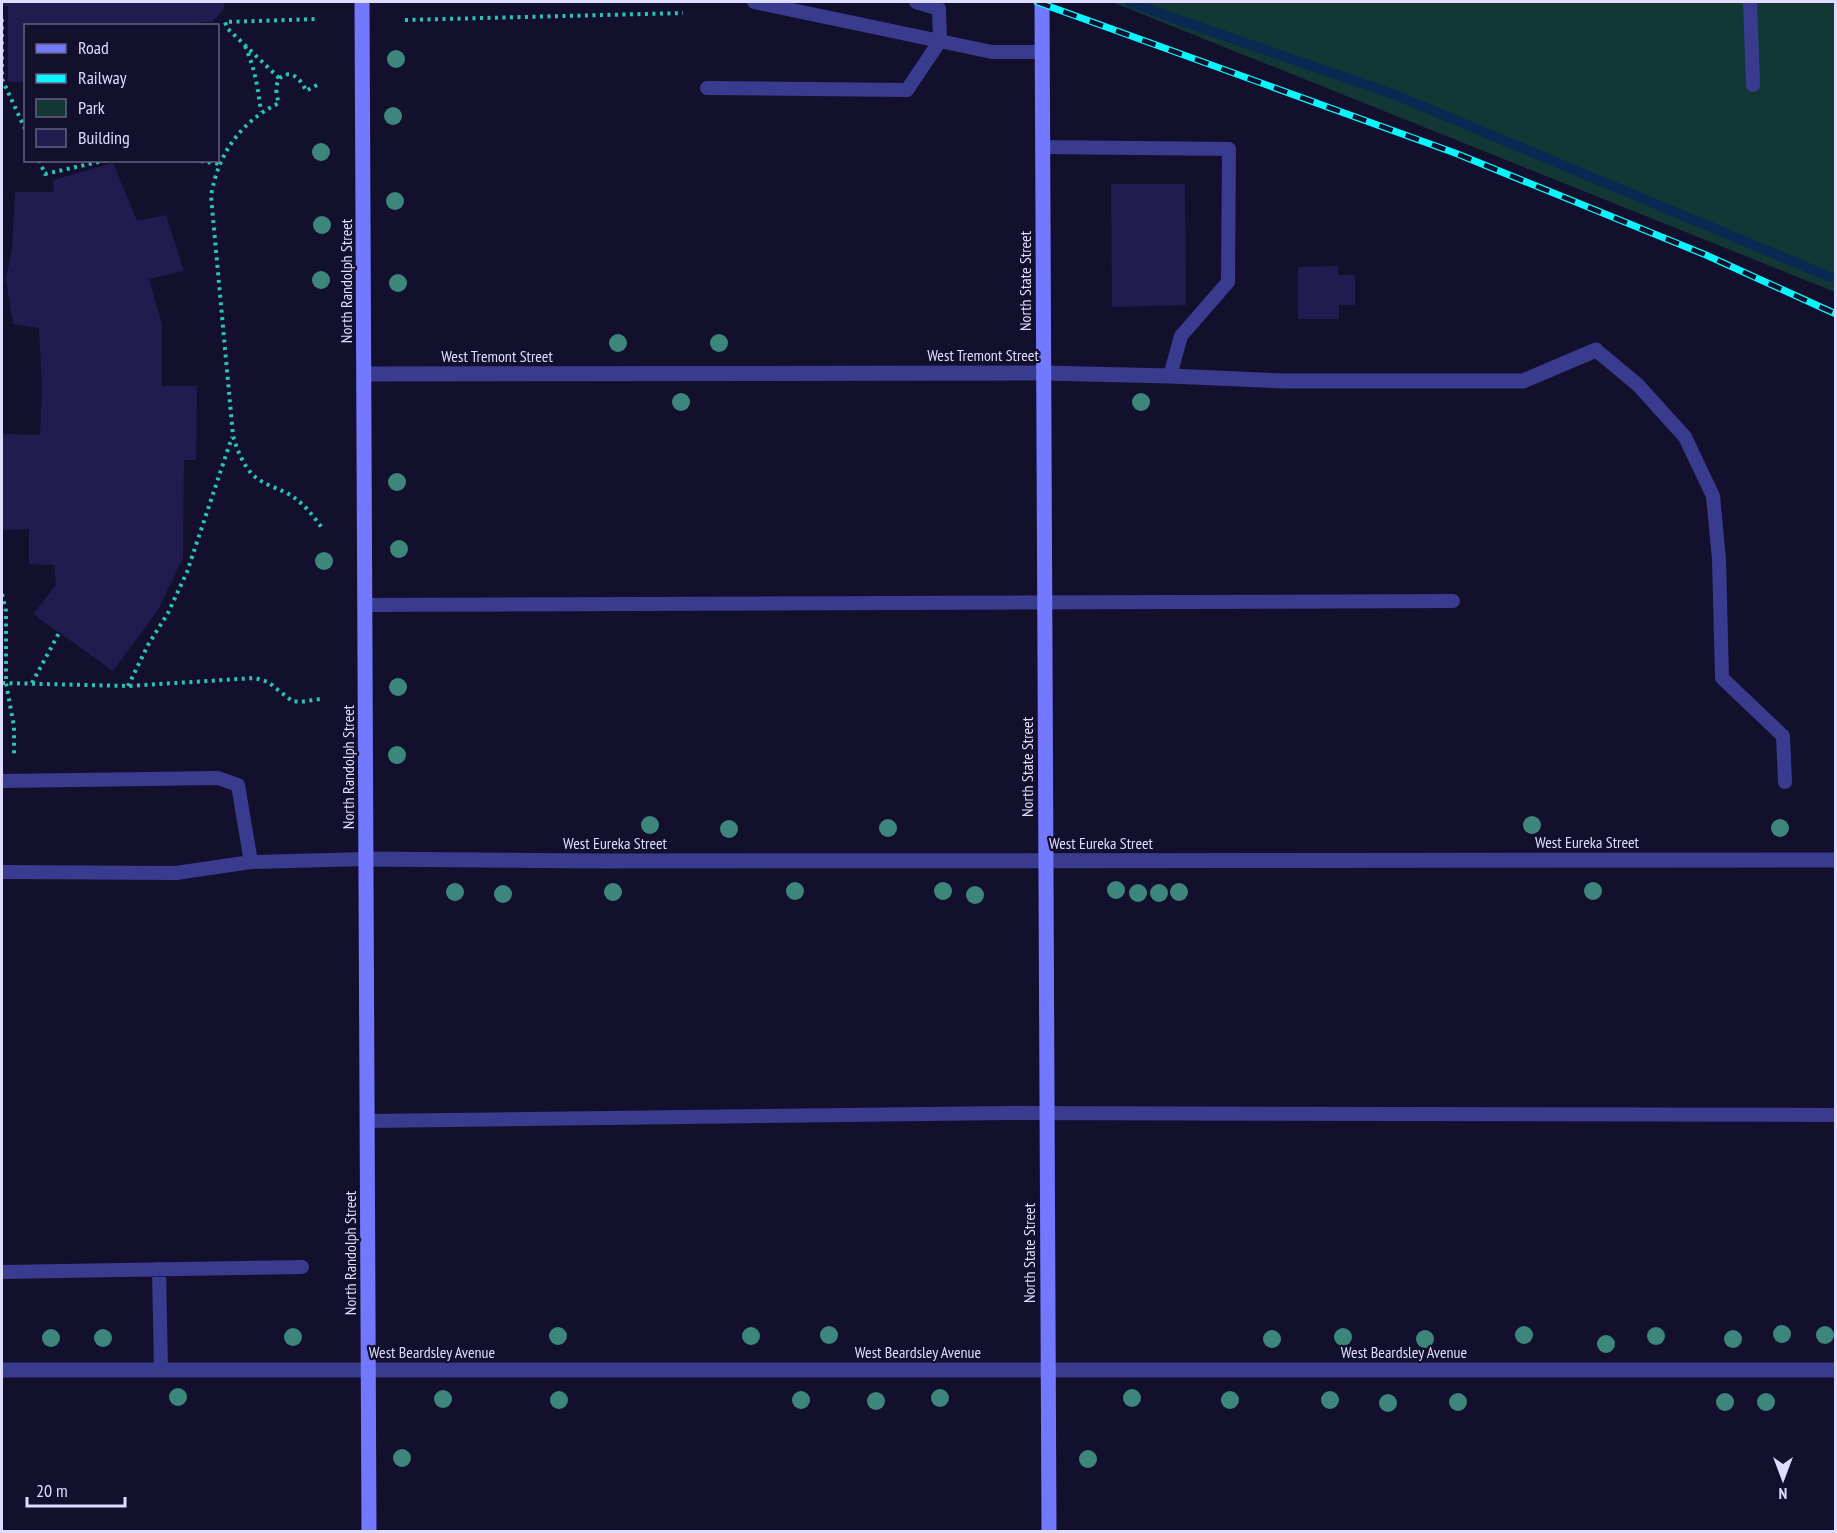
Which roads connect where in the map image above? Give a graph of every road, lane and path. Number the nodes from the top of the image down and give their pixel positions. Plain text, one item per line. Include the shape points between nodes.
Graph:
1 (362, 2) edge
2 (754, 2) edge
3 (916, 2) edge
4 (1042, 2) edge
5 (1750, 2) edge
6 (683, 13) dead end
7 (2, 19) edge
8 (317, 19) dead end
9 (405, 20) dead end
10 (940, 41) junction
11 (243, 43) junction
12 (1042, 52) junction
13 (279, 78) junction
14 (317, 85) dead end
15 (1752, 85) dead end
16 (707, 88) dead end
17 (261, 112) junction
18 (24, 127) edge
19 (1042, 147) junction
20 (40, 162) edge
21 (98, 162) edge
22 (206, 162) edge
23 (220, 164) junction
24 (1596, 350) joint
25 (1043, 373) junction
26 (364, 374) junction
27 (1170, 376) junction
28 (232, 436) junction
29 (322, 528) dead end
30 (2, 594) edge
31 (1453, 602) dead end
32 (1045, 603) junction
33 (365, 605) junction
34 (59, 633) dead end
35 (4, 683) edge
36 (32, 683) junction
37 (128, 686) junction
38 (320, 699) dead end
39 (8, 780) edge
40 (1785, 782) dead end
41 (366, 859) junction
42 (1836, 860) edge
43 (1046, 861) junction
44 (251, 862) junction
45 (2, 872) edge
46 (1047, 1113) junction
47 (1836, 1114) edge
48 (367, 1121) junction
49 (302, 1267) dead end
50 (159, 1269) junction
51 (2, 1272) edge
52 (2, 1370) edge
53 (160, 1370) junction
54 (1048, 1370) junction
55 (1836, 1370) edge
56 (368, 1371) junction
57 (369, 1532) edge
58 (1049, 1532) edge

1 - 26 main road, North Randolph Street
2 - 10 lane
3 - 10 lane via 939,9
4 - 12 main road, North State Street
5 - 15 lane
6 - 9 path
7 - 18 path via 2,79
8 - 11 path via 225,22
10 - 12 lane via 992,52
10 - 16 lane via 907,90
11 - 13 path
11 - 17 path via 257,80
12 - 19 main road, North State Street
13 - 14 path via 291,74 306,91
13 - 17 path via 275,86 279,103
17 - 23 path via 246,124
19 - 25 main road, North State Street
19 - 27 lane via 1229,149 1228,282 1181,336
20 - 21 path via 45,174
22 - 23 path
23 - 28 path via 211,196
24 - 27 street, West Tremont Street via 1523,381 1283,381
24 - 40 lane via 1638,385 1685,437 1713,496 1722,678 1783,736
25 - 26 street, West Tremont Street
25 - 27 street, West Tremont Street
25 - 32 main road, North State Street
26 - 33 main road, North Randolph Street
28 - 29 path via 252,474 302,503
28 - 37 path via 187,572
30 - 35 path via 6,611
31 - 32 lane
32 - 33 lane
32 - 43 main road, North State Street
33 - 41 main road, North Randolph Street
34 - 36 path
35 - 36 path
35 - 39 path via 14,727
36 - 37 path
37 - 38 path via 255,678 268,682 292,701
39 - 44 lane via 218,778 238,785
41 - 43 street, West Eureka Street
41 - 44 lane
41 - 48 main road, North Randolph Street
42 - 43 street, West Eureka Street
43 - 46 main road, North State Street
44 - 45 lane via 176,873
46 - 47 lane
46 - 48 lane
46 - 54 main road, North State Street
48 - 56 main road, North Randolph Street
49 - 50 lane
50 - 51 lane
50 - 53 lane
52 - 53 street, West Beardsley Avenue
53 - 56 street, West Beardsley Avenue
54 - 55 street, West Beardsley Avenue
54 - 56 street, West Beardsley Avenue
54 - 58 main road, North State Street
56 - 57 main road, North Randolph Street

